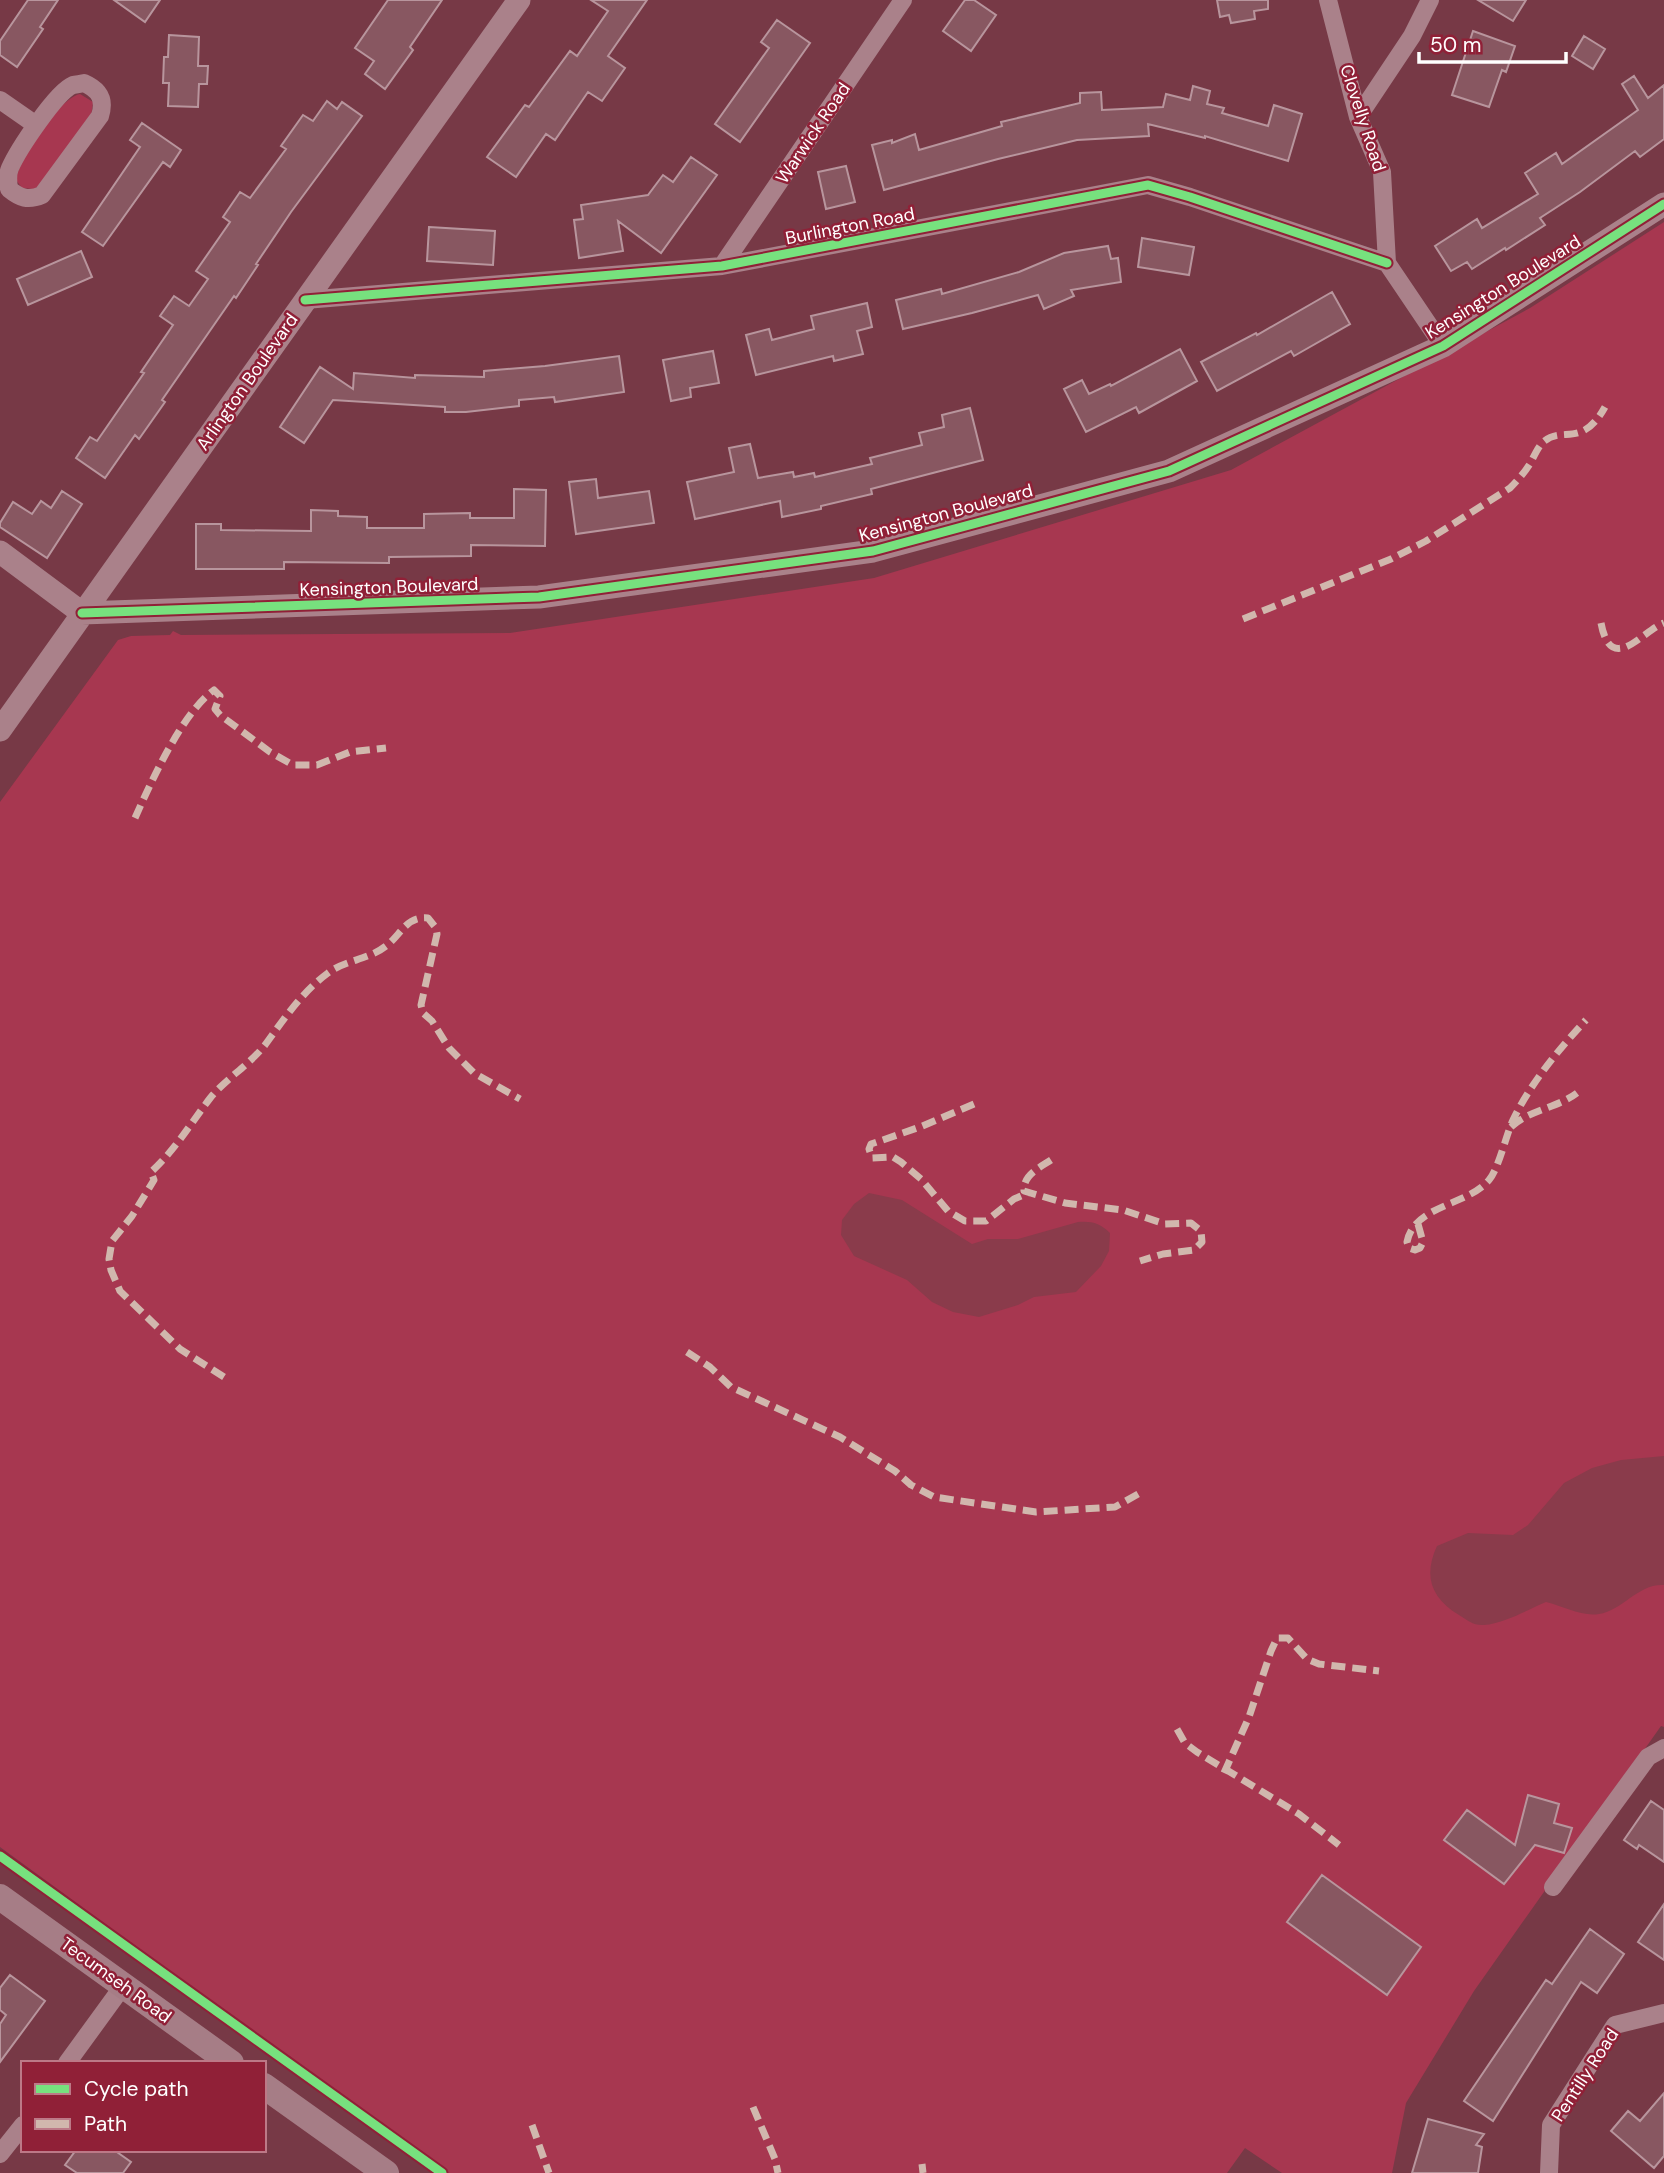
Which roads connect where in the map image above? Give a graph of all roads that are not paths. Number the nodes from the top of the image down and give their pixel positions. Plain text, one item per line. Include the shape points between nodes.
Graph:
1 (519, 0) edge
2 (903, 0) edge
3 (1328, 0) edge
4 (1430, 0) edge
5 (0, 100) edge
6 (1358, 117) junction
7 (36, 125) junction
8 (1664, 204) edge
9 (1387, 263) junction
10 (723, 266) junction
11 (305, 300) junction
12 (1443, 346) junction
13 (0, 552) edge
14 (82, 613) junction
15 (0, 730) edge
16 (1664, 1748) edge
17 (1553, 1887) dead end
18 (0, 1897) edge
19 (123, 1986) junction
20 (1664, 2013) edge
21 (68, 2061) edge
22 (228, 2061) edge
23 (266, 2087) edge
24 (21, 2127) edge
25 (0, 2154) edge
26 (386, 2173) edge
27 (1549, 2173) edge

1 - 11 street, Arlington Boulevard
2 - 10 street, Warwick Road
3 - 6 street, Clovelly Road
4 - 6 street via 1412,36
5 - 7 street
6 - 9 street, Clovelly Road via 1382,172
7 - 7 street via 7,180 9,189 24,199 34,199 48,188 100,116 101,95 84,83 73,85
8 - 12 street, Kensington Boulevard
9 - 10 street, Burlington Road via 1148,185
9 - 12 street
10 - 11 street, Burlington Road
11 - 14 street, Arlington Boulevard
12 - 14 street, Kensington Boulevard via 1169,471 873,551 539,597
13 - 14 street
14 - 15 street, Arlington Boulevard
16 - 17 street via 1648,1757
18 - 19 main road, Tecumseh Road
19 - 21 street
19 - 22 main road, Tecumseh Road
20 - 27 street, Pentilly Road via 1615,2025 1551,2125
23 - 26 main road
24 - 25 street

